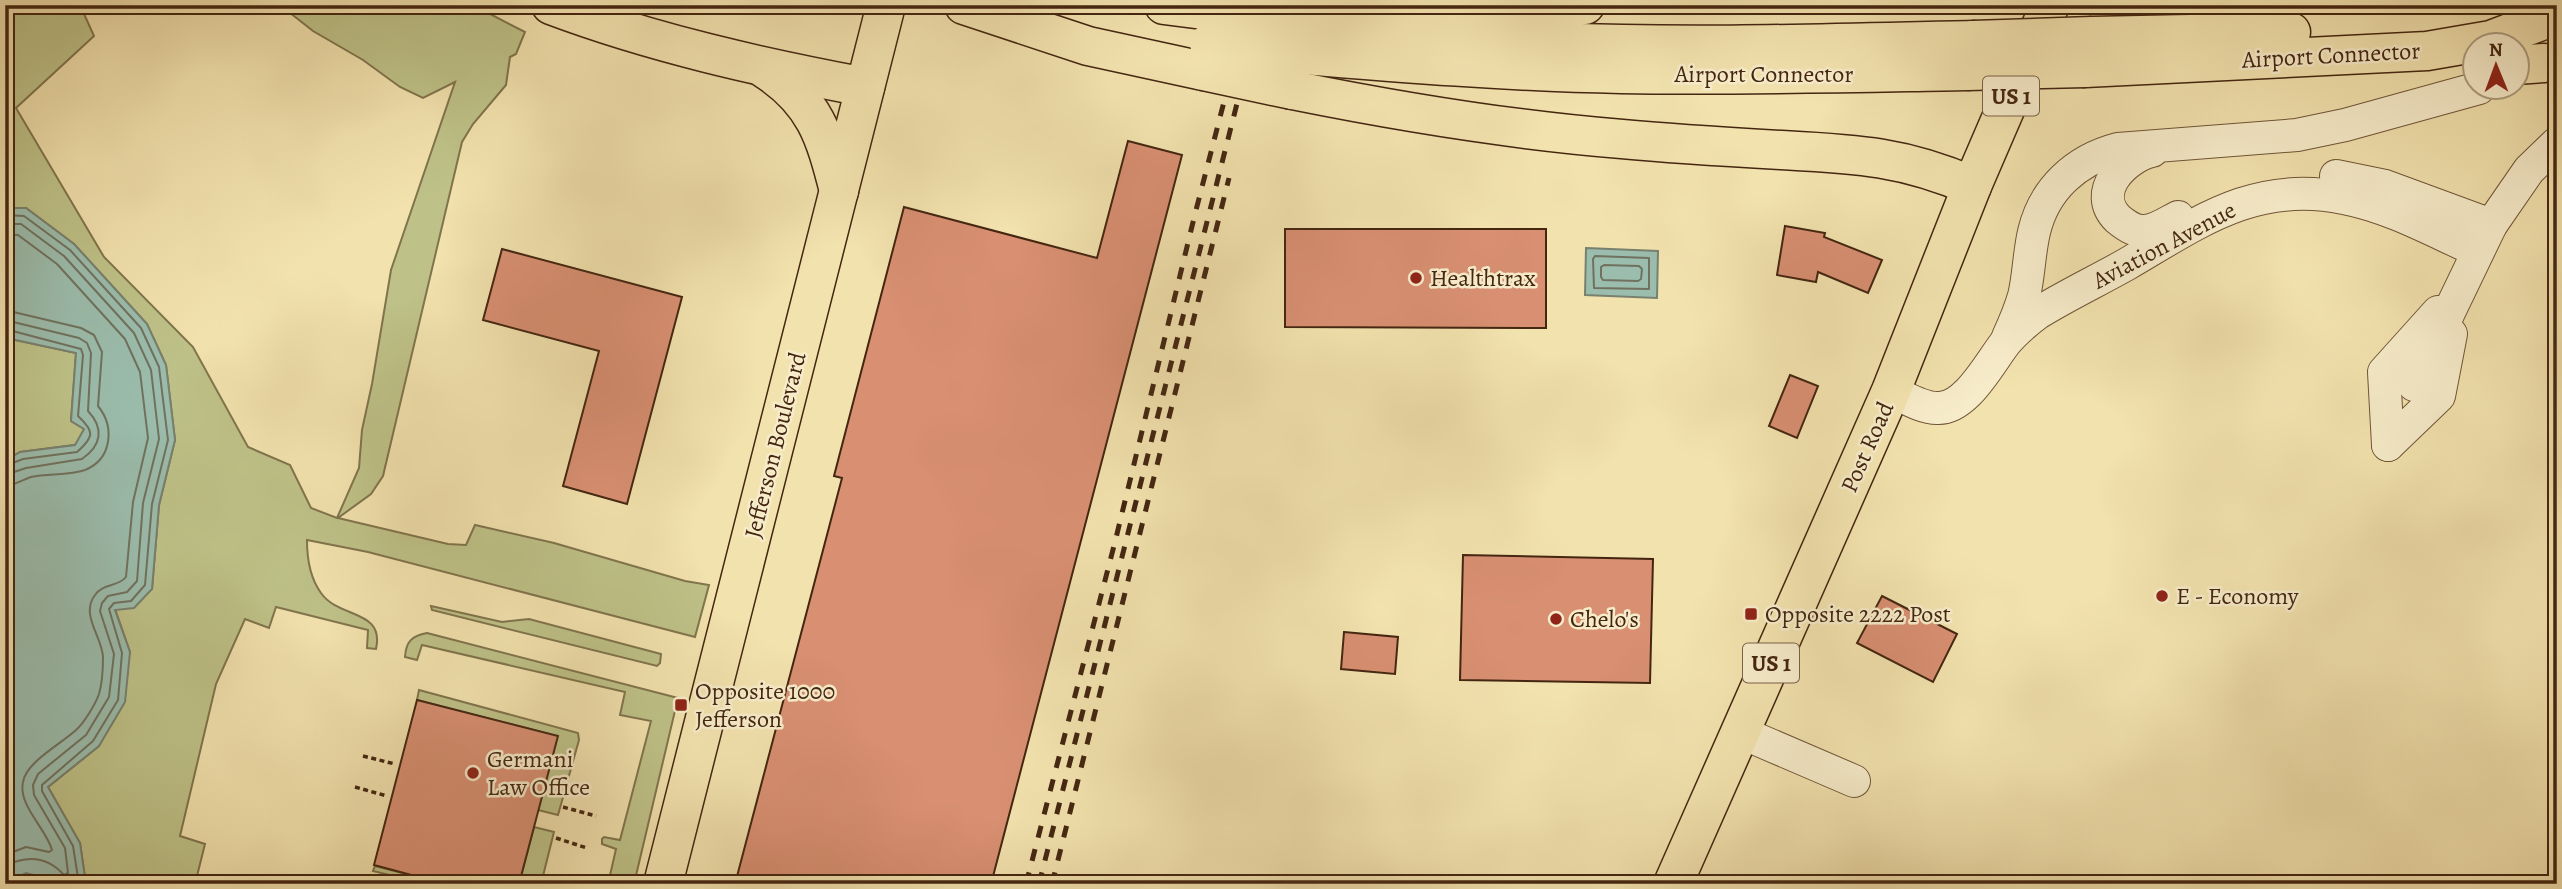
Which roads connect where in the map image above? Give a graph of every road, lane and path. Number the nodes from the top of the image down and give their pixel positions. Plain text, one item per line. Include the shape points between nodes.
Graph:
1 (551, 5) edge
2 (886, 5) edge
3 (964, 5) edge
4 (970, 5) edge
5 (1164, 5) edge
6 (1356, 5) edge
7 (1585, 5) edge
8 (2050, 5) edge
9 (2518, 5) edge
10 (2557, 15) edge
11 (1210, 42) junction
12 (2089, 52) junction
13 (1296, 56) junction
14 (2165, 65) junction
15 (760, 66) junction
16 (2460, 72) edge
17 (865, 87) junction
18 (2460, 93) edge
19 (2557, 143) edge
20 (2173, 146) junction
21 (1972, 186) junction
22 (839, 191) junction
23 (2485, 238) junction
24 (2460, 288) junction
25 (2007, 341) junction
26 (2414, 385) dead end
27 (1891, 391) junction
28 (1740, 732) junction
29 (363, 756) dead end
30 (395, 764) dead end
31 (1854, 781) dead end
32 (355, 787) dead end
33 (387, 796) dead end
34 (563, 807) dead end
35 (596, 816) dead end
36 (556, 838) dead end
37 (587, 848) dead end
38 (663, 884) edge
39 (1674, 884) edge

1 - 15 main road via 613,27
2 - 17 main road, Jefferson Boulevard
3 - 11 main road via 1088,46
4 - 11 main road, Airport Connector
5 - 11 main road, Airport Connector
6 - 7 main road via 1465,9
8 - 21 main road, Post Road / US 1
9 - 12 main road, Airport Connector via 2405,29
10 - 14 main road, Airport Connector via 2491,40 2438,49
11 - 13 main road, bridge
11 - 13 main road, Airport Connector, bridge
12 - 13 main road, Airport Connector, bridge via 1970,55 1785,44 1476,38
12 - 14 main road, Airport Connector
13 - 21 main road via 1442,117 1621,139 1876,156 1919,165
14 - 16 main road via 2267,73
15 - 17 main road
15 - 22 main road via 788,86 814,117
17 - 22 main road, Jefferson Boulevard
18 - 20 street via 2297,135
19 - 23 street via 2529,170
20 - 23 street, Aviation Avenue via 2127,161 2114,175 2108,195 2112,214 2124,225 2142,232 2252,181 2316,173 2385,186
20 - 25 street via 2097,155 2054,187 2035,231 2024,295
21 - 27 main road, Post Road / US 1
22 - 38 main road, Jefferson Boulevard
23 - 24 street
23 - 25 street, Aviation Avenue via 2344,198 2312,194 2252,200 2218,212 2056,302
24 - 24 street via 2426,391 2388,445 2384,372
24 - 26 street
25 - 27 street, Aviation Avenue via 1955,404 1939,409
27 - 28 main road, Post Road / US 1
28 - 31 street
28 - 39 main road, Post Road / US 1
29 - 30 path
32 - 33 path
34 - 35 path
36 - 37 path

